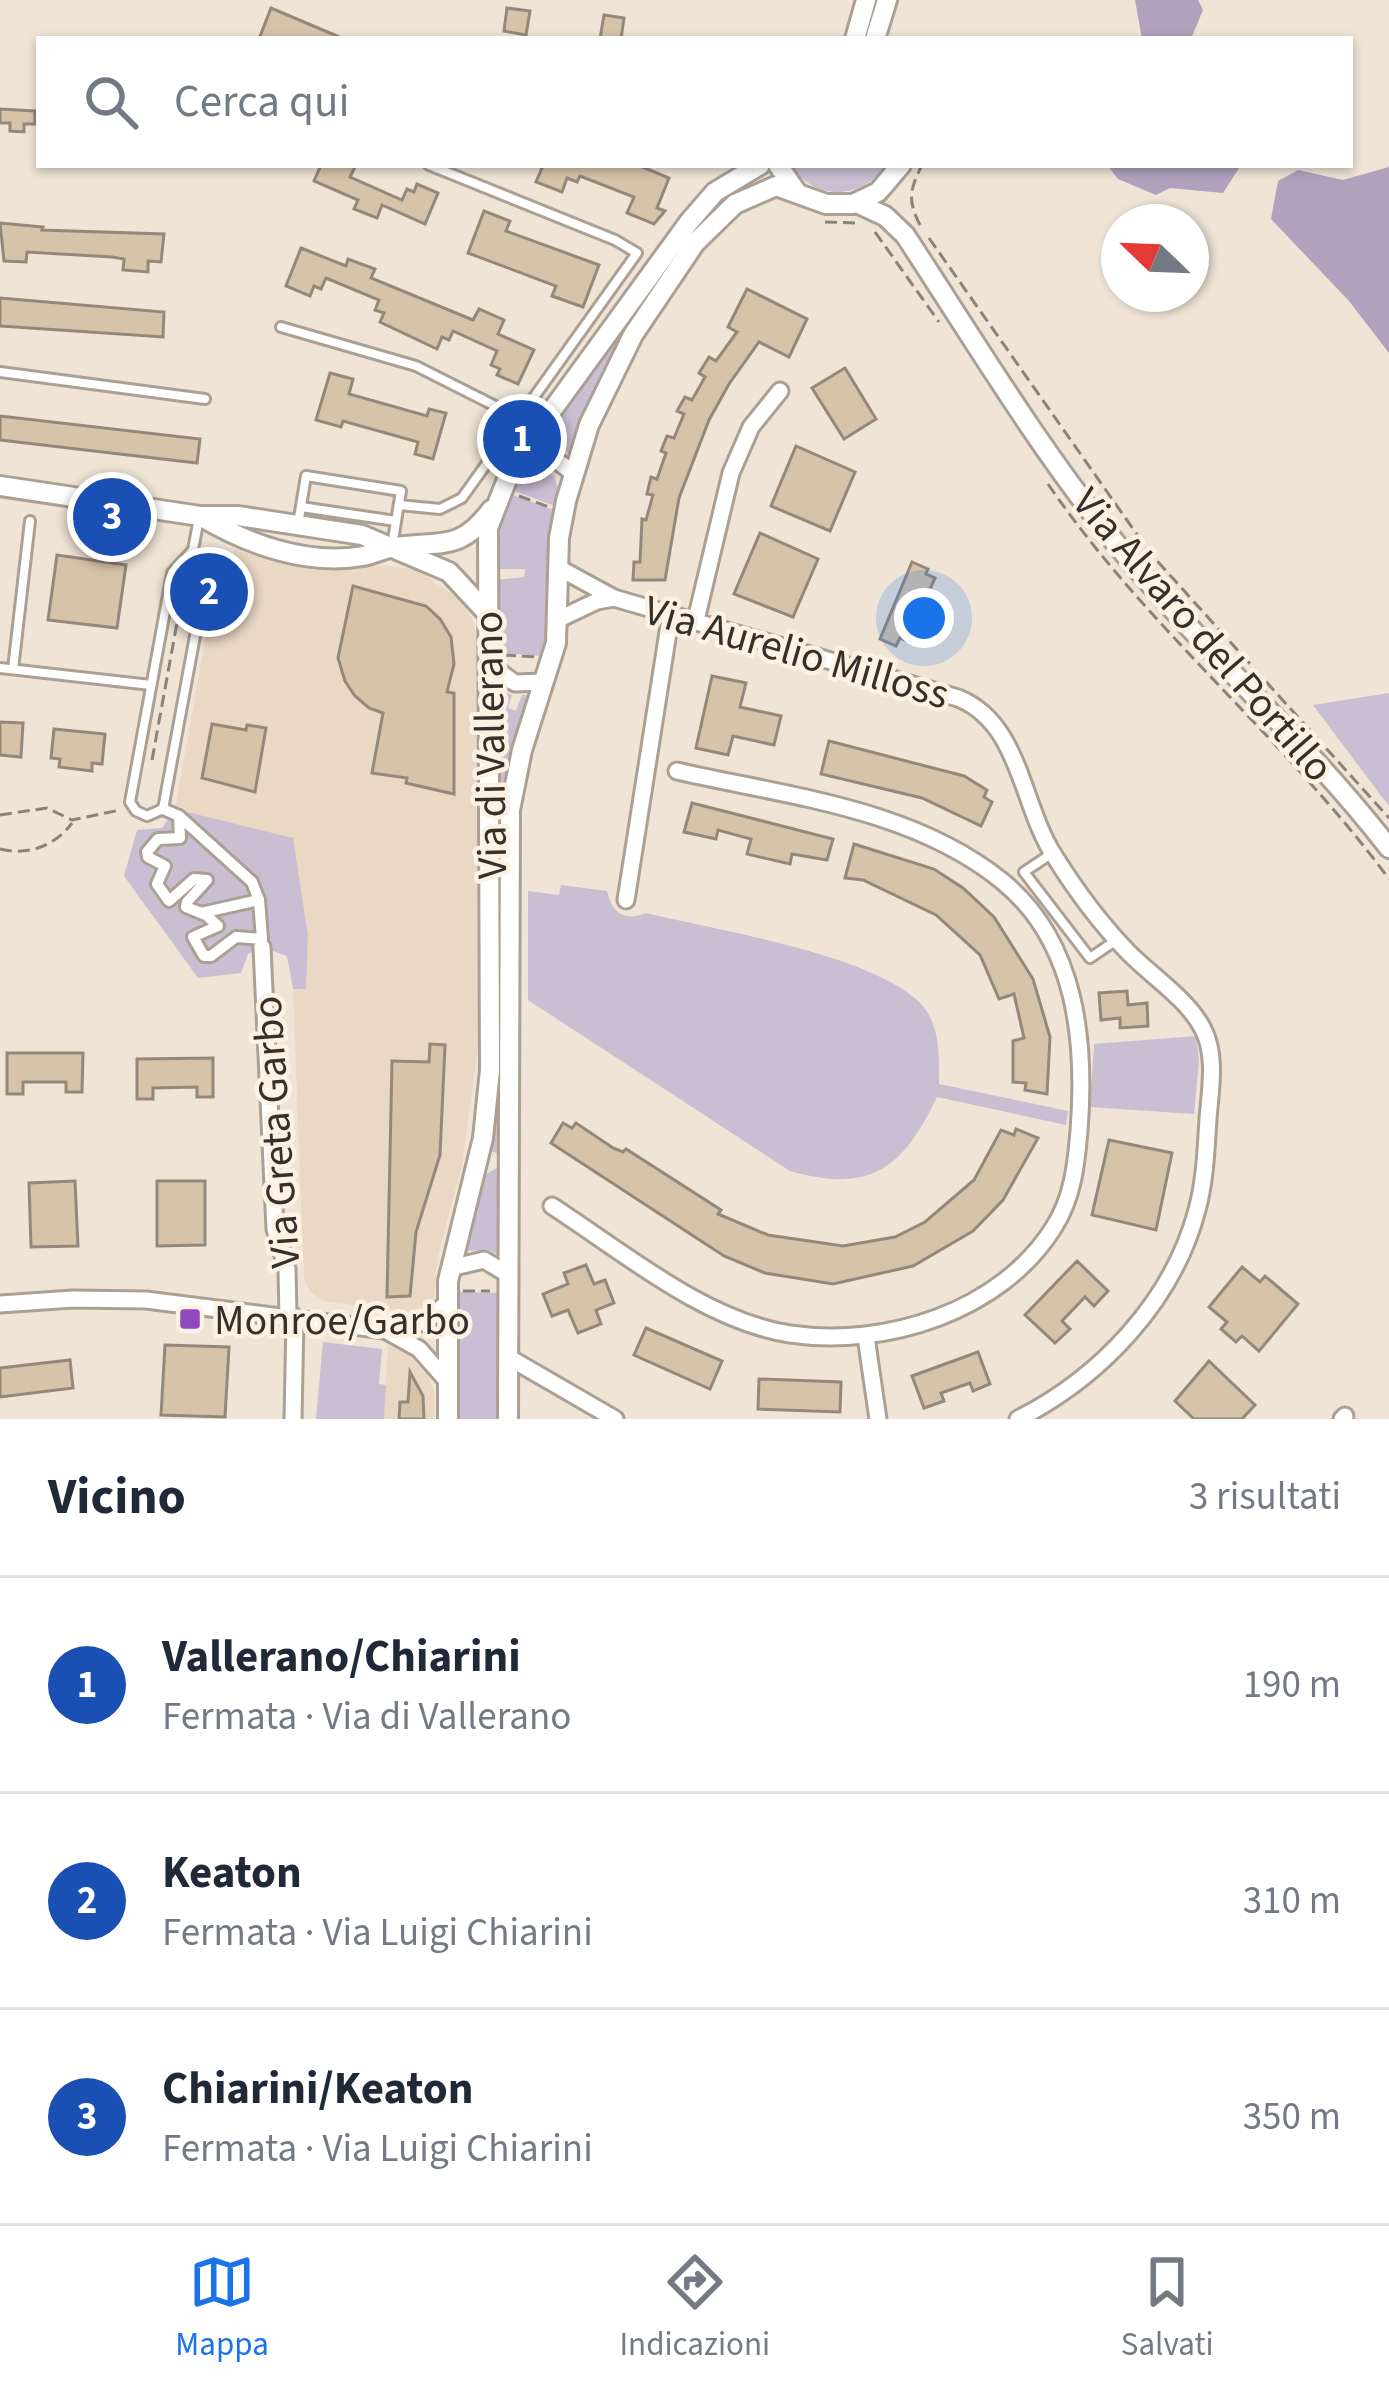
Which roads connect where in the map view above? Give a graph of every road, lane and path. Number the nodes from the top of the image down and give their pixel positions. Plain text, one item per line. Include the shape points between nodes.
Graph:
1 (866, 0) edge
2 (886, 0) edge
3 (856, 36) edge
4 (876, 36) edge
5 (436, 168) edge
6 (755, 168) edge
7 (780, 168) edge
8 (920, 168) edge
9 (898, 170) edge
10 (796, 191) junction
11 (857, 203) junction
12 (905, 235) junction
13 (281, 327) dead end
14 (0, 372) edge
15 (780, 391) dead end
16 (205, 399) dead end
17 (517, 417) junction
18 (520, 454) junction
19 (573, 473) junction
20 (0, 486) edge
21 (500, 499) junction
22 (399, 505) junction
23 (555, 509) dead end
24 (200, 516) junction
25 (299, 516) junction
26 (247, 518) junction
27 (30, 520) dead end
28 (396, 521) junction
29 (362, 535) junction
30 (244, 539) junction
31 (392, 547) junction
32 (193, 550) junction
33 (360, 556) junction
34 (187, 567) dead end
35 (559, 568) junction
36 (614, 598) junction
37 (671, 613) junction
38 (488, 615) junction
39 (557, 620) junction
40 (696, 620) junction
41 (491, 659) junction
42 (552, 659) junction
43 (0, 668) edge
44 (13, 669) junction
45 (544, 682) junction
46 (152, 685) junction
47 (138, 758) junction
48 (677, 771) dead end
49 (132, 807) junction
50 (163, 809) junction
51 (0, 815) edge
52 (178, 816) junction
53 (1389, 818) edge
54 (72, 820) junction
55 (1389, 848) edge
56 (0, 849) edge
57 (1052, 853) junction
58 (259, 900) junction
59 (626, 900) dead end
60 (1051, 907) junction
61 (200, 913) junction
62 (1034, 920) junction
63 (1117, 940) junction
64 (262, 943) junction
65 (552, 1205) dead end
66 (450, 1268) junction
67 (504, 1283) junction
68 (451, 1297) junction
69 (0, 1304) edge
70 (292, 1317) junction
71 (385, 1330) junction
72 (866, 1337) junction
73 (508, 1357) junction
74 (448, 1382) junction
75 (293, 1419) edge
76 (448, 1419) edge
77 (508, 1419) edge
78 (615, 1419) edge
79 (878, 1419) edge
80 (1018, 1419) edge

1 - 3 street
2 - 4 street
5 - 17 lane via 637,253
6 - 18 street, Via di Vallerano via 698,211
7 - 10 street
8 - 53 path via 910,207 1081,460 1161,566
9 - 11 street
9 - 12 street, Via Alvaro del Portillo via 894,204
10 - 11 street, Via di Vallerano via 832,205
10 - 19 street, Via di Vallerano via 757,192 703,233 623,352
11 - 12 street, Via Alvaro del Portillo
12 - 55 street, Via Alvaro del Portillo via 1101,525
13 - 17 lane via 416,366
14 - 16 lane
15 - 40 street via 751,427 731,473
17 - 22 lane via 458,501 440,509
18 - 19 street via 552,457
18 - 21 street, Via di Vallerano
19 - 35 street, Via di Vallerano
20 - 24 street
21 - 23 path
21 - 31 street via 459,541
21 - 38 street, Via di Vallerano via 486,548
22 - 25 lane via 401,491 306,476
22 - 28 lane
24 - 26 street
24 - 30 street
24 - 32 lane
25 - 26 street
25 - 28 lane
25 - 29 street
26 - 30 lane
27 - 44 lane
28 - 31 lane
29 - 31 street
29 - 33 lane
30 - 33 street via 312,556
31 - 33 street
31 - 38 street via 449,572
32 - 46 lane via 172,573
32 - 50 lane via 207,571
34 - 47 path via 152,760
35 - 36 street, Via Aurelio Milloss
35 - 39 street, Via di Vallerano
36 - 37 street, Via Aurelio Milloss
36 - 39 street, Via Aurelio Milloss
37 - 40 street, Via Aurelio Milloss
37 - 59 street
38 - 41 street, Via di Vallerano
39 - 42 street, Via di Vallerano
40 - 57 street, Via Aurelio Milloss via 974,704 1003,738
41 - 42 path
41 - 45 street via 515,683
41 - 66 street, Via di Vallerano via 488,1088 476,1174
42 - 45 street, Via di Vallerano
43 - 44 lane
44 - 46 lane
45 - 67 street, Via di Vallerano via 510,810
46 - 47 lane
47 - 49 lane
48 - 62 street via 914,829 1002,881
49 - 50 lane via 147,816
49 - 54 path
50 - 52 street
51 - 54 path via 47,808
52 - 58 street via 252,883
52 - 61 street via 180,838 158,839 148,857 165,866 157,884 169,901 194,879 207,880 187,902
54 - 56 path via 42,847
57 - 60 lane via 1024,872
57 - 63 street, Via Aurelio Milloss
58 - 61 street
58 - 64 street
60 - 62 lane
60 - 63 lane via 1090,958
61 - 64 street via 218,926 193,937 204,956 236,937
62 - 72 street via 1064,973 1080,1031 1080,1118 1066,1204 1034,1253 981,1294 920,1325
63 - 80 street, Via Aurelio Milloss via 1207,1038 1200,1199 1180,1257 1149,1309 1081,1379
64 - 70 street, Via Greta Garbo via 275,1229
65 - 72 street via 736,1319 789,1334
66 - 67 street via 484,1260
66 - 68 street, Via di Vallerano
67 - 68 path
67 - 73 street, Via di Vallerano
68 - 71 street via 425,1322
68 - 74 street, Via di Vallerano
69 - 70 street via 146,1300
70 - 71 street
70 - 75 street, Via Greta Garbo
71 - 74 street via 419,1348
72 - 79 street
73 - 77 street, Via di Vallerano
73 - 78 street
74 - 76 street, Via di Vallerano

